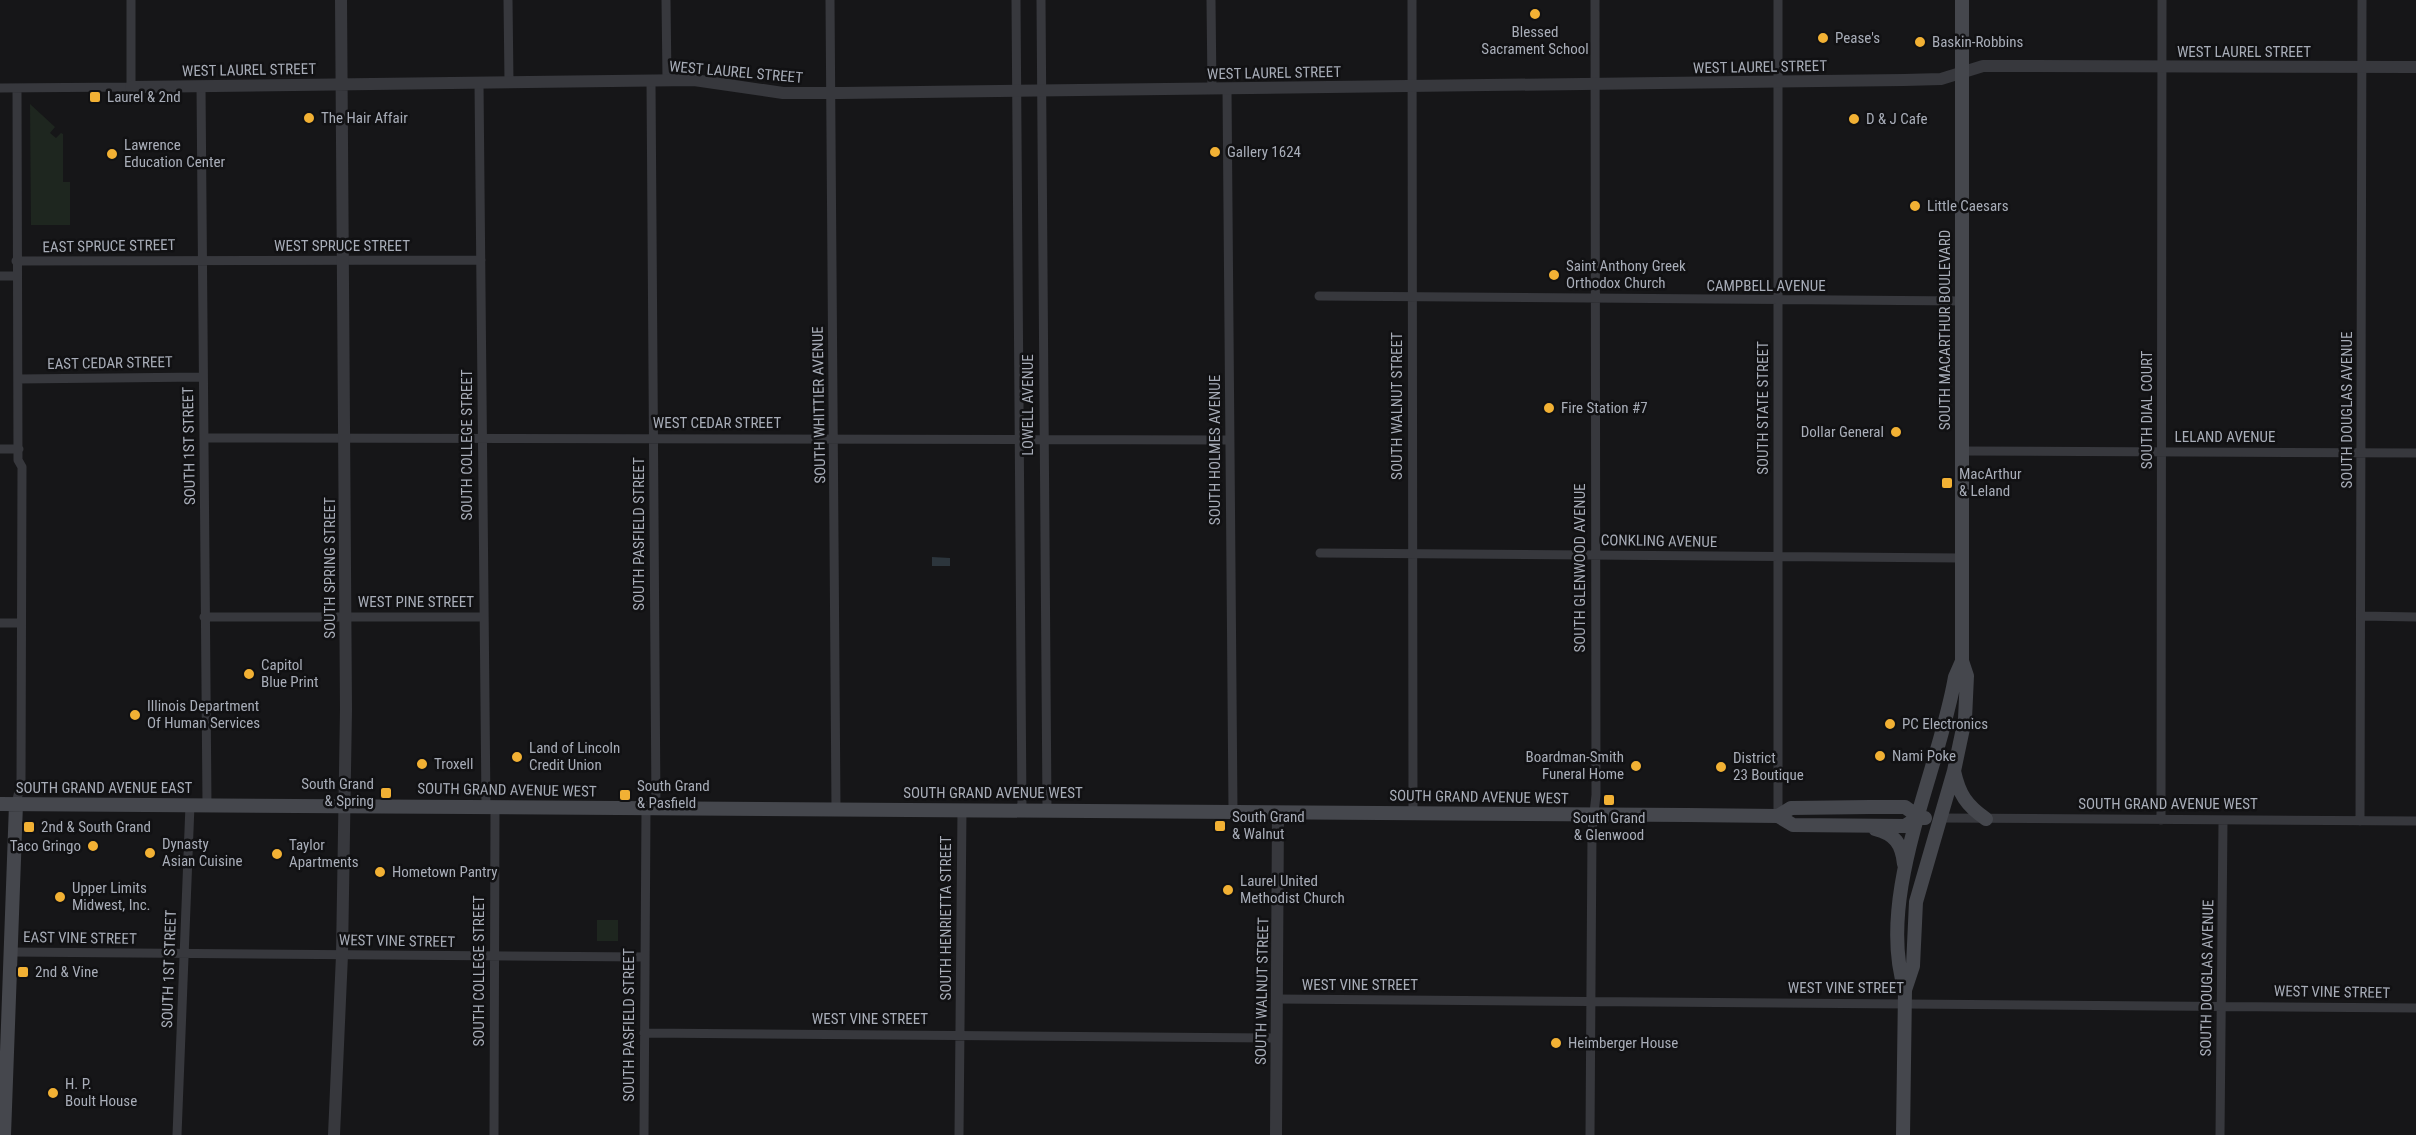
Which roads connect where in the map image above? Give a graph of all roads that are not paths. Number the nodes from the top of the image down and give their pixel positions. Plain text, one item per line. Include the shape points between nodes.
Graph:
1 (131, 0) edge
2 (341, 0) edge
3 (508, 0) edge
4 (666, 0) edge
5 (830, 0) edge
6 (1016, 0) edge
7 (1041, 0) edge
8 (1211, 0) edge
9 (1412, 0) edge
10 (1595, 0) edge
11 (1778, 0) edge
12 (1962, 0) edge
13 (2162, 0) edge
14 (2362, 0) edge
15 (2161, 66) junction
16 (2416, 67) edge
17 (2362, 68) junction
18 (1961, 74) junction
19 (651, 81) junction
20 (667, 81) junction
21 (479, 82) junction
22 (509, 82) junction
23 (1778, 82) junction
24 (341, 84) junction
25 (1595, 85) junction
26 (201, 86) junction
27 (1412, 86) junction
28 (131, 87) junction
29 (0, 88) edge
30 (17, 88) junction
31 (1227, 88) junction
32 (1212, 89) junction
33 (1042, 90) junction
34 (1017, 91) junction
35 (831, 93) junction
36 (481, 260) junction
37 (16, 261) junction
38 (342, 261) junction
39 (202, 262) junction
40 (0, 276) edge
41 (16, 276) junction
42 (1319, 296) dead end
43 (1413, 297) junction
44 (1595, 299) junction
45 (1778, 301) junction
46 (1962, 301) junction
47 (203, 377) junction
48 (18, 379) junction
49 (483, 437) junction
50 (204, 438) junction
51 (345, 438) junction
52 (834, 438) junction
53 (654, 439) junction
54 (1020, 440) junction
55 (1043, 440) junction
56 (1230, 440) junction
57 (0, 449) edge
58 (19, 449) junction
59 (1962, 451) junction
60 (2162, 452) junction
61 (2362, 453) junction
62 (2416, 453) edge
63 (1320, 554) dead end
64 (1412, 554) junction
65 (1595, 556) junction
66 (1778, 557) junction
67 (1961, 558) junction
68 (2362, 616) junction
69 (204, 617) junction
70 (346, 617) junction
71 (484, 617) junction
72 (2416, 617) edge
73 (0, 623) edge
74 (20, 623) junction
75 (1962, 661) junction
76 (1954, 771) junction
77 (0, 804) edge
78 (16, 804) junction
79 (190, 805) junction
80 (207, 805) junction
81 (345, 806) junction
82 (490, 807) junction
83 (651, 808) junction
84 (836, 809) junction
85 (962, 809) junction
86 (1022, 810) junction
87 (1047, 810) junction
88 (1233, 811) junction
89 (1278, 812) junction
90 (1413, 813) junction
91 (1594, 814) junction
92 (1778, 816) junction
93 (1919, 817) junction
94 (1939, 818) junction
95 (1986, 819) junction
96 (2161, 820) junction
97 (2360, 820) junction
98 (2223, 821) junction
99 (2416, 821) edge
100 (1856, 825) junction
101 (1905, 869) junction
102 (11, 952) junction
103 (184, 954) junction
104 (342, 955) junction
105 (494, 957) junction
106 (645, 957) junction
107 (5, 978) edge
108 (1904, 996) junction
109 (1276, 999) junction
110 (1591, 1000) junction
111 (2222, 1006) junction
112 (2416, 1008) edge
113 (644, 1033) junction
114 (960, 1035) junction
115 (1276, 1038) junction
116 (4, 1135) edge
117 (177, 1135) edge
118 (334, 1135) edge
119 (494, 1135) edge
120 (644, 1135) edge
121 (959, 1135) edge
122 (1276, 1135) edge
123 (1590, 1135) edge
124 (1903, 1135) edge
125 (2220, 1135) edge

1 - 28 street
2 - 24 street, SOUTH SPRING STREET
3 - 22 street
4 - 20 street
5 - 35 street, SOUTH WHITTIER AVENUE
6 - 34 street, LOWELL AVENUE
7 - 33 street, LOWELL AVENUE
8 - 32 street
9 - 27 street, SOUTH WALNUT STREET
10 - 25 street, SOUTH GLENWOOD AVENUE
11 - 23 street, SOUTH STATE STREET
12 - 18 main road, SOUTH MACARTHUR BOULEVARD
13 - 15 street, SOUTH DIAL COURT
14 - 17 street, SOUTH DOUGLAS AVENUE
15 - 17 street, WEST LAUREL STREET
15 - 18 street, WEST LAUREL STREET via 1983,66
15 - 60 street, SOUTH DIAL COURT
16 - 17 street, WEST LAUREL STREET
17 - 61 street, SOUTH DOUGLAS AVENUE
18 - 23 street, WEST LAUREL STREET via 1941,79
18 - 46 main road, SOUTH MACARTHUR BOULEVARD
19 - 20 street, WEST LAUREL STREET
19 - 22 street, WEST LAUREL STREET
19 - 53 street, SOUTH PASFIELD STREET
20 - 35 street, WEST LAUREL STREET via 711,82 783,93
21 - 22 street, WEST LAUREL STREET
21 - 24 street, WEST LAUREL STREET
21 - 36 street, SOUTH COLLEGE STREET
23 - 25 street, WEST LAUREL STREET
23 - 45 street, SOUTH STATE STREET
24 - 26 street, WEST LAUREL STREET
24 - 38 street, SOUTH SPRING STREET
25 - 27 street, WEST LAUREL STREET
25 - 44 street, SOUTH GLENWOOD AVENUE
26 - 28 street, WEST LAUREL STREET
26 - 39 street, SOUTH 1ST STREET
27 - 31 street, WEST LAUREL STREET
27 - 43 street, SOUTH WALNUT STREET
28 - 30 street
29 - 30 street
30 - 37 street
31 - 32 street, WEST LAUREL STREET
31 - 56 street, SOUTH HOLMES AVENUE
32 - 33 street, WEST LAUREL STREET
33 - 34 street, WEST LAUREL STREET
33 - 55 street, LOWELL AVENUE
34 - 35 street, WEST LAUREL STREET
34 - 54 street, LOWELL AVENUE
35 - 52 street, SOUTH WHITTIER AVENUE
36 - 38 street, WEST SPRUCE STREET
36 - 49 street, SOUTH COLLEGE STREET
37 - 39 street, EAST SPRUCE STREET
37 - 41 street
38 - 39 street, WEST SPRUCE STREET
38 - 51 street, SOUTH SPRING STREET
39 - 47 street, SOUTH 1ST STREET
40 - 41 street
41 - 48 street
42 - 43 street, CAMPBELL AVENUE
43 - 44 street, CAMPBELL AVENUE
43 - 64 street, SOUTH WALNUT STREET
44 - 45 street, CAMPBELL AVENUE
44 - 65 street, SOUTH GLENWOOD AVENUE
45 - 46 street, CAMPBELL AVENUE
45 - 66 street, SOUTH STATE STREET
46 - 59 main road, SOUTH MACARTHUR BOULEVARD
47 - 48 street, EAST CEDAR STREET
47 - 50 street, SOUTH 1ST STREET
48 - 58 street
49 - 51 street, WEST CEDAR STREET
49 - 53 street, WEST CEDAR STREET
49 - 71 street, SOUTH COLLEGE STREET
50 - 51 street, WEST CEDAR STREET
50 - 69 street, SOUTH 1ST STREET
51 - 70 street, SOUTH SPRING STREET
52 - 53 street, WEST CEDAR STREET
52 - 54 street, WEST CEDAR STREET
52 - 84 street, SOUTH WHITTIER AVENUE
53 - 83 street, SOUTH PASFIELD STREET
54 - 55 street, WEST CEDAR STREET
54 - 86 street, LOWELL AVENUE
55 - 56 street, WEST CEDAR STREET
55 - 87 street, LOWELL AVENUE
56 - 88 street, SOUTH HOLMES AVENUE
57 - 58 street
58 - 74 street
59 - 60 street, LELAND AVENUE
59 - 67 main road, SOUTH MACARTHUR BOULEVARD
60 - 61 street, LELAND AVENUE
60 - 96 street, SOUTH DIAL COURT
61 - 62 street, LELAND AVENUE
61 - 68 street, SOUTH DOUGLAS AVENUE
63 - 64 street, CONKLING AVENUE
64 - 65 street, CONKLING AVENUE
64 - 90 street, SOUTH WALNUT STREET
65 - 66 street, CONKLING AVENUE
65 - 91 street, SOUTH GLENWOOD AVENUE
66 - 67 street, CONKLING AVENUE
66 - 92 street, SOUTH STATE STREET
67 - 75 main road, SOUTH MACARTHUR BOULEVARD
68 - 72 street
68 - 97 street, SOUTH DOUGLAS AVENUE
69 - 70 street, WEST PINE STREET
69 - 80 street, SOUTH 1ST STREET
70 - 71 street, WEST PINE STREET
70 - 81 street, SOUTH SPRING STREET
71 - 82 street, SOUTH COLLEGE STREET
73 - 74 street
74 - 78 street via 21,782
75 - 76 main road, SOUTH MACARTHUR BOULEVARD via 1967,676 1966,700
75 - 93 main road, SOUTH MACARTHUR BOULEVARD
76 - 94 main road, SOUTH MACARTHUR BOULEVARD
76 - 95 main road via 1960,796
77 - 78 main road, SOUTH GRAND AVENUE EAST
78 - 79 main road, SOUTH GRAND AVENUE EAST
78 - 102 main road
79 - 80 main road, SOUTH GRAND AVENUE EAST
79 - 103 street, SOUTH 1ST STREET
80 - 81 main road, SOUTH GRAND AVENUE WEST
81 - 82 main road, SOUTH GRAND AVENUE WEST
81 - 104 street, SOUTH SPRING STREET
82 - 83 main road, SOUTH GRAND AVENUE WEST
82 - 105 street, SOUTH COLLEGE STREET
83 - 84 main road, SOUTH GRAND AVENUE WEST
83 - 106 street, SOUTH PASFIELD STREET
84 - 85 main road, SOUTH GRAND AVENUE WEST
85 - 86 main road, SOUTH GRAND AVENUE WEST
85 - 114 street, SOUTH HENRIETTA STREET
86 - 87 main road, SOUTH GRAND AVENUE WEST
87 - 88 main road, SOUTH GRAND AVENUE WEST
88 - 89 main road, SOUTH GRAND AVENUE WEST
89 - 90 main road, SOUTH GRAND AVENUE WEST
89 - 109 street, SOUTH WALNUT STREET
90 - 91 main road, SOUTH GRAND AVENUE WEST
91 - 92 main road, SOUTH GRAND AVENUE WEST
91 - 110 street, SOUTH GLENWOOD AVENUE
92 - 93 main road, SOUTH GRAND AVENUE WEST via 1791,808 1905,807
92 - 100 main road, SOUTH GRAND AVENUE WEST via 1793,825
93 - 94 main road, SOUTH GRAND AVENUE WEST
93 - 100 main road, SOUTH GRAND AVENUE WEST via 1905,826
93 - 101 main road, SOUTH MACARTHUR BOULEVARD
94 - 95 street, SOUTH GRAND AVENUE WEST
94 - 108 main road, SOUTH MACARTHUR BOULEVARD via 1916,902 1913,966
95 - 96 street, SOUTH GRAND AVENUE WEST
96 - 98 street, SOUTH GRAND AVENUE WEST
97 - 98 street, SOUTH GRAND AVENUE WEST
97 - 99 street, SOUTH GRAND AVENUE WEST
98 - 111 street, SOUTH DOUGLAS AVENUE
100 - 101 main road via 1886,832 1897,839
101 - 108 main road, SOUTH MACARTHUR BOULEVARD via 1896,928 1897,966
102 - 103 street, EAST VINE STREET
102 - 107 main road
103 - 104 street, WEST VINE STREET
103 - 117 street, SOUTH 1ST STREET
104 - 105 street, WEST VINE STREET
104 - 118 street, SOUTH SPRING STREET
105 - 106 street, WEST VINE STREET
105 - 119 street, SOUTH COLLEGE STREET
106 - 113 street, SOUTH PASFIELD STREET
107 - 116 main road
108 - 110 street, WEST VINE STREET
108 - 111 street, WEST VINE STREET
108 - 124 main road, SOUTH MACARTHUR BOULEVARD
109 - 110 street, WEST VINE STREET
109 - 115 street, SOUTH WALNUT STREET
110 - 123 street, SOUTH GLENWOOD AVENUE
111 - 112 street, WEST VINE STREET
111 - 125 street, SOUTH DOUGLAS AVENUE
113 - 114 street, WEST VINE STREET
113 - 120 street, SOUTH PASFIELD STREET
114 - 115 street, WEST VINE STREET
114 - 121 street, SOUTH HENRIETTA STREET
115 - 122 street, SOUTH WALNUT STREET

